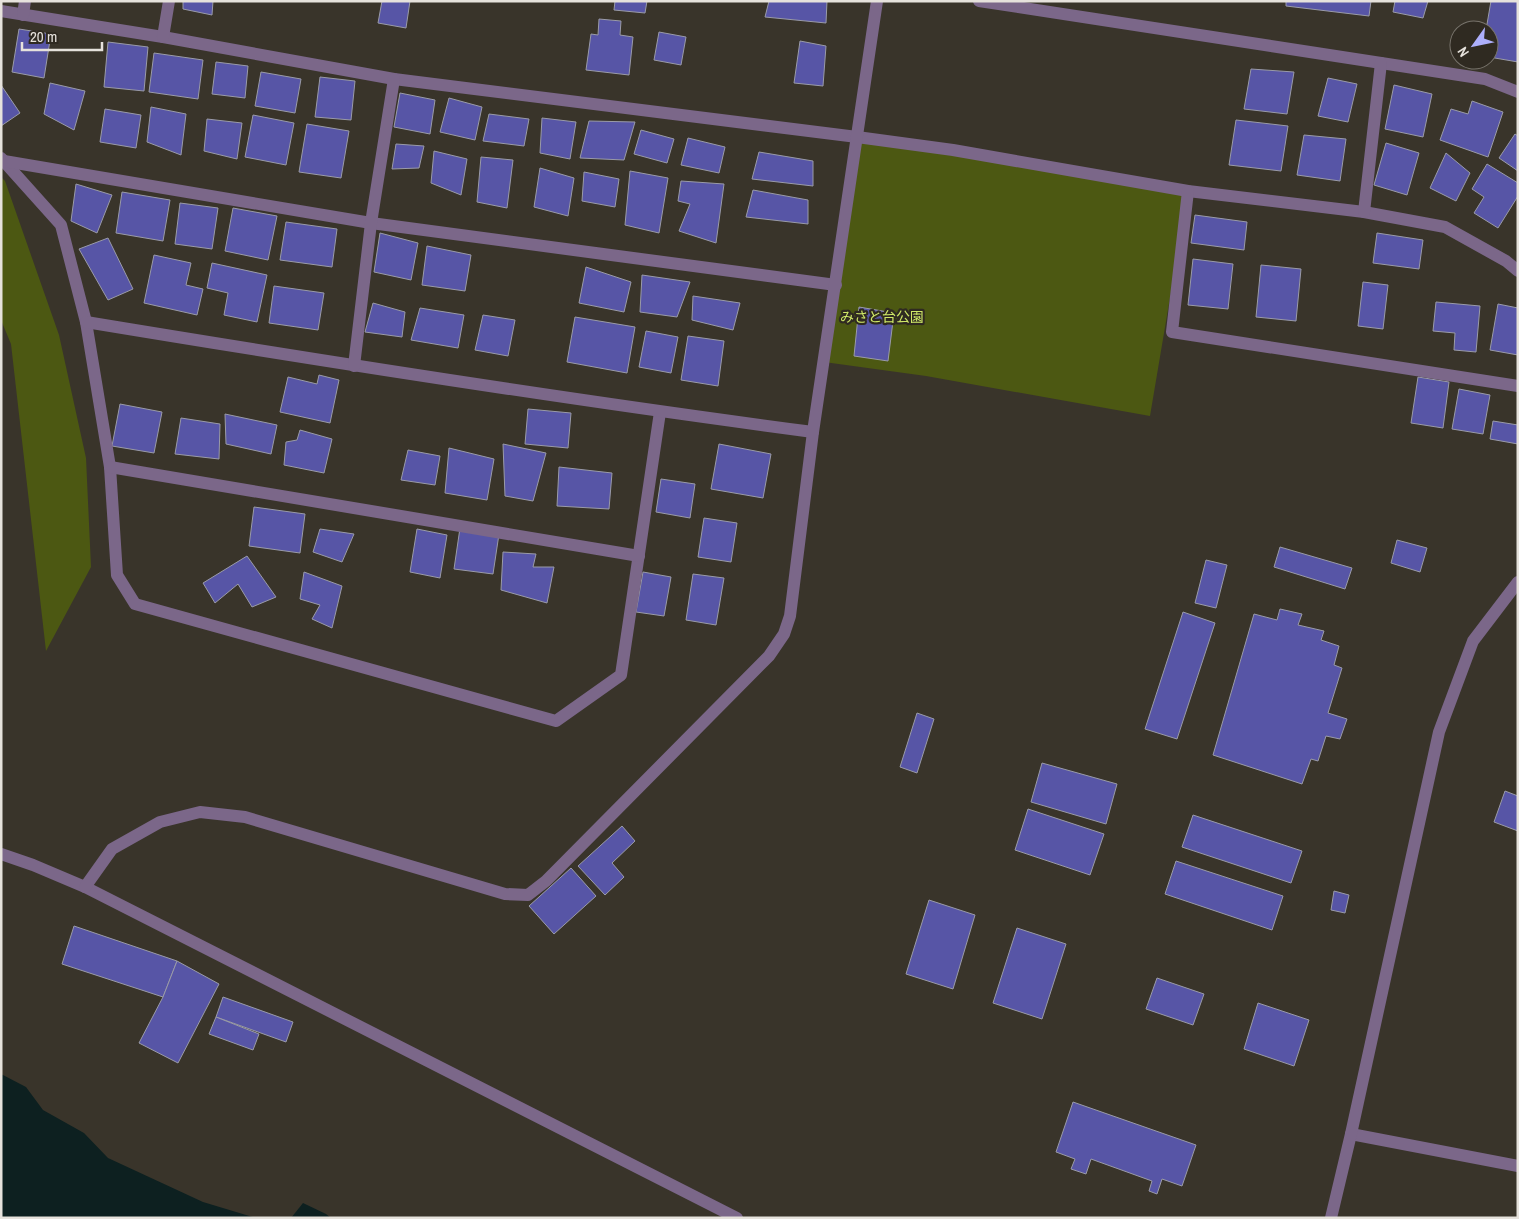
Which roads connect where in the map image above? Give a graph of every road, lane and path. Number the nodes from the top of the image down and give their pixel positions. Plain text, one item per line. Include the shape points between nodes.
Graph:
1 (25, 1) edge
2 (169, 1) edge
3 (878, 1) edge
4 (979, 1) edge
5 (1059, 7) edge
6 (1, 12) edge
7 (24, 15) junction
8 (163, 37) junction
9 (1381, 63) junction
10 (394, 79) junction
11 (1518, 92) edge
12 (857, 137) junction
13 (3, 160) edge
14 (1188, 191) junction
15 (1364, 212) junction
16 (371, 223) junction
17 (1518, 271) edge
18 (836, 285) junction
19 (86, 322) junction
20 (354, 366) junction
21 (1518, 386) edge
22 (660, 412) junction
23 (813, 432) junction
24 (110, 467) junction
25 (639, 556) junction
26 (1518, 582) edge
27 (1, 854) edge
28 (85, 887) junction
29 (1351, 1134) junction
30 (1518, 1166) edge
31 (737, 1218) edge
32 (1331, 1218) edge

1 - 7 street
2 - 8 street
3 - 12 street
4 - 5 street
5 - 9 street
6 - 7 street
7 - 8 street
8 - 10 street
9 - 11 street via 1485,80
9 - 15 street
10 - 12 street
10 - 16 street
12 - 14 street via 953,150
12 - 18 street
13 - 16 street
13 - 19 street via 61,225
14 - 15 street
14 - 21 street via 1172,332
15 - 17 street via 1445,227
16 - 18 street
16 - 20 street
18 - 23 street
19 - 20 street
19 - 24 street
20 - 22 street
22 - 23 street
22 - 25 street
23 - 28 street via 790,616 784,634 769,656 546,881 528,895 505,894 245,817 200,812 160,822 112,850
24 - 25 street
24 - 25 street via 118,575 135,604 556,721 621,675
26 - 29 street via 1473,641 1439,732
27 - 28 street
28 - 31 street
29 - 30 street
29 - 32 street

